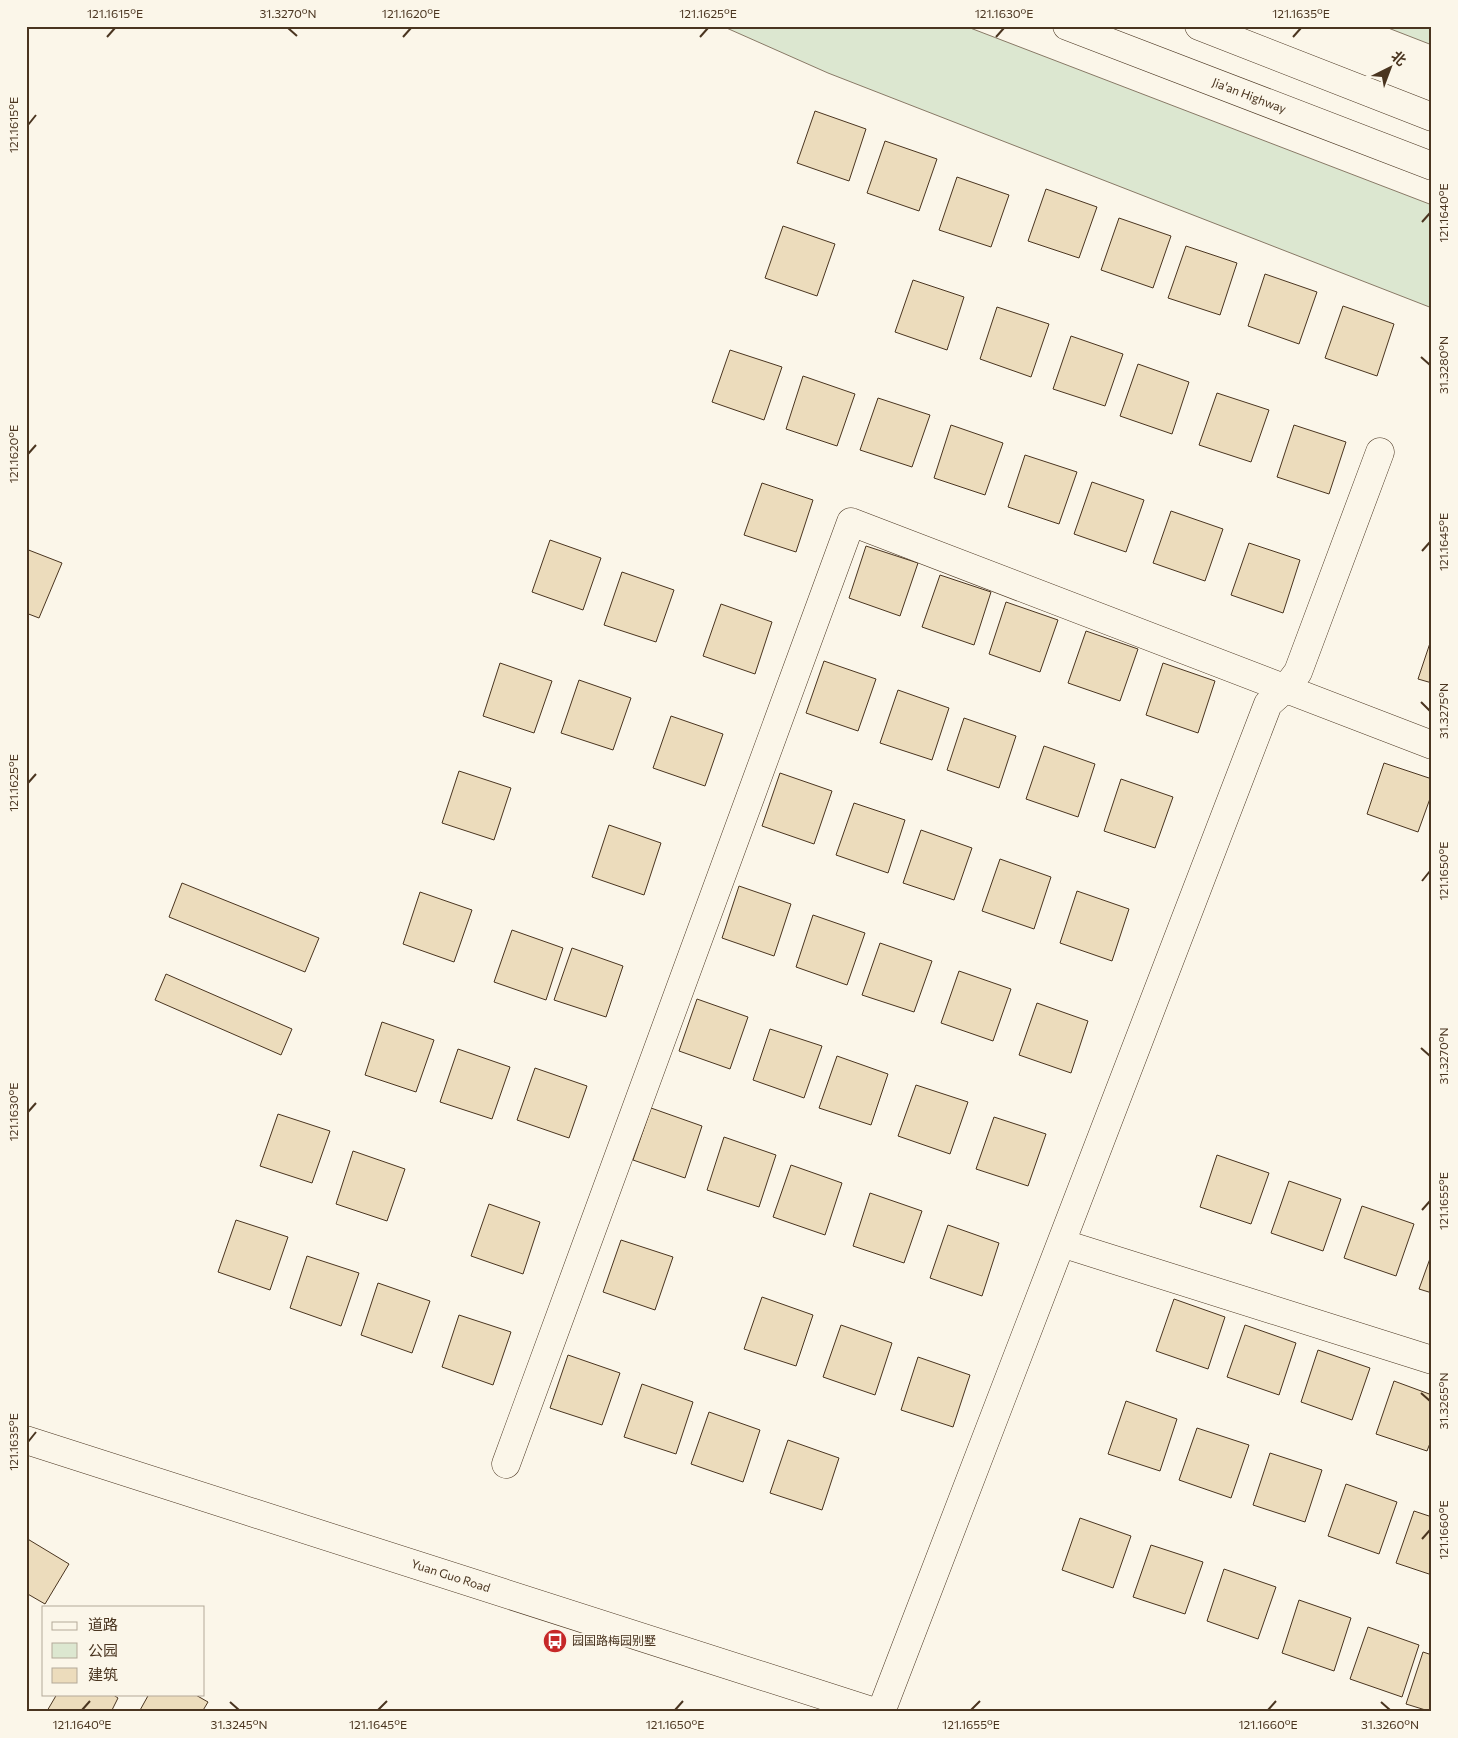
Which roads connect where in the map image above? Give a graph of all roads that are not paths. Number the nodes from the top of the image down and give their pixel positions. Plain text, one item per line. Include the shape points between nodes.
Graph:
1 (1067, 26) edge
2 (1199, 26) edge
3 (1432, 117) edge
4 (1432, 166) edge
5 (1380, 452) dead end
6 (1286, 688) junction
7 (1432, 745) edge
8 (1061, 1243) junction
9 (1432, 1360) edge
10 (26, 1440) edge
11 (506, 1464) dead end
12 (875, 1712) edge
13 (881, 1712) edge

1 - 4 street, Jia'an Highway
2 - 3 street
5 - 6 street via 1298,672
6 - 7 street
6 - 8 street via 1268,704
6 - 11 street via 851,522
8 - 9 street
8 - 13 street
10 - 12 street, Yuan Guo Road

